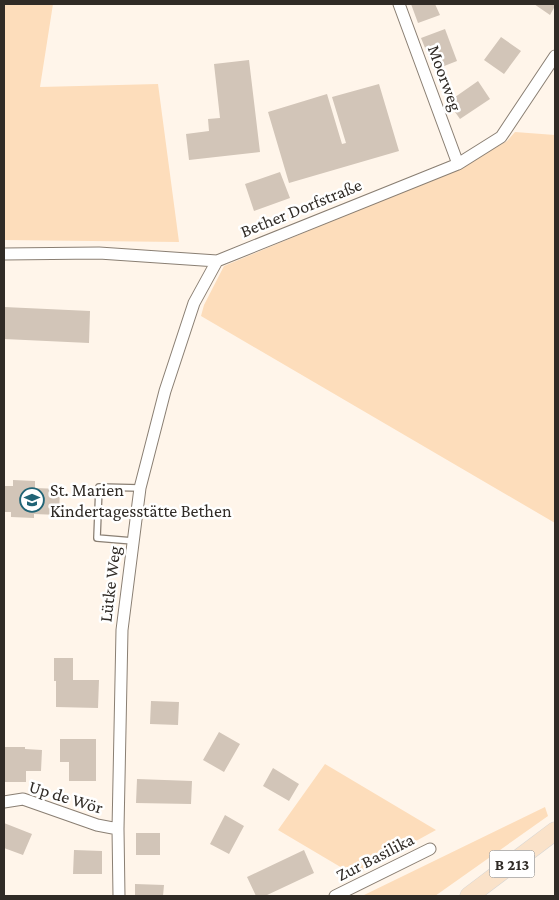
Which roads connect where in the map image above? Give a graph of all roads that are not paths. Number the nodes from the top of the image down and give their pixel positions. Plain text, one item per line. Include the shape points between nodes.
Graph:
1 (399, 4) edge
2 (555, 56) edge
3 (458, 164) junction
4 (4, 254) edge
5 (217, 261) junction
6 (140, 488) junction
7 (133, 541) junction
8 (4, 802) edge
9 (118, 829) junction
10 (555, 831) edge
11 (430, 849) dead end
12 (119, 896) edge
13 (335, 896) edge
14 (469, 896) edge

1 - 3 street, Moorweg
2 - 3 street, Bether Dorfstraße via 501,137
3 - 5 street, Bether Dorfstraße
4 - 5 street, Bether Dorfstraße via 99,253
5 - 6 street, Lütke Weg via 194,303 165,391
6 - 7 street, Lütke Weg
6 - 7 lane via 99,487 97,538
7 - 9 street, Lütke Weg via 122,630
8 - 9 street, Up de Wör via 23,799 97,825
9 - 12 street, Lütke Weg
10 - 14 main road, B 213
11 - 13 street, Zur Basilika

